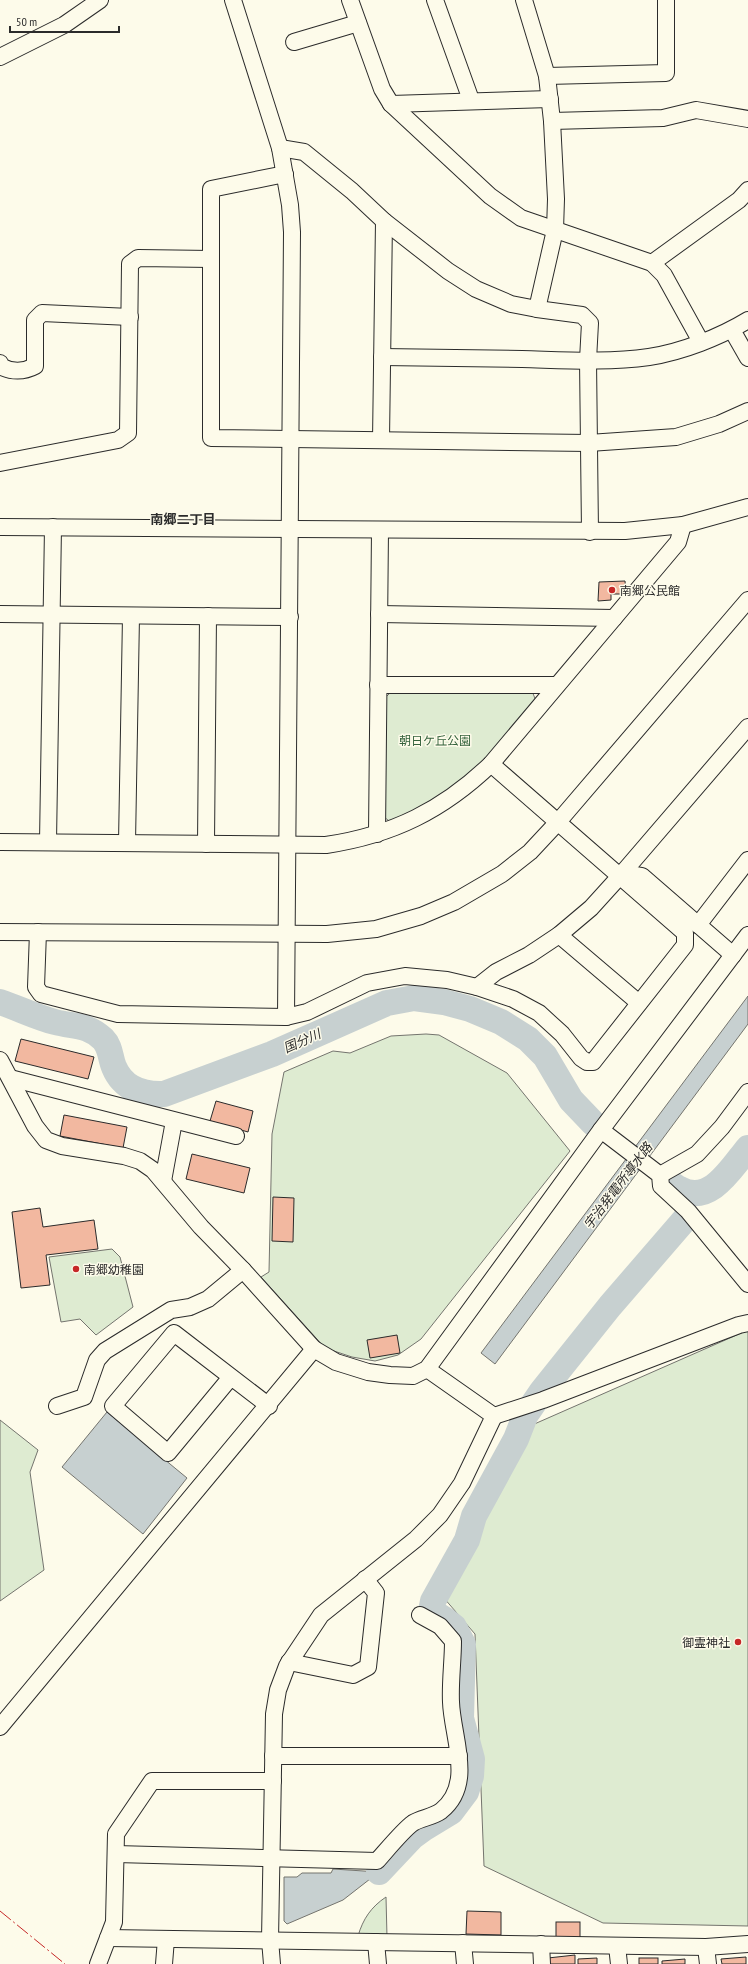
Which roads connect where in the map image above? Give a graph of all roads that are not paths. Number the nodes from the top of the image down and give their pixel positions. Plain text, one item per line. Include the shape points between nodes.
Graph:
1 (100, 0) edge
2 (233, 0) edge
3 (350, 0) edge
4 (435, 0) edge
5 (524, 0) edge
6 (666, 0) edge
7 (358, 23) junction
8 (294, 42) dead end
9 (0, 57) edge
10 (548, 76) junction
11 (550, 99) junction
12 (471, 100) junction
13 (391, 104) junction
14 (748, 119) edge
15 (552, 121) junction
16 (280, 148) junction
17 (285, 174) junction
18 (748, 190) edge
19 (384, 221) junction
20 (554, 230) junction
21 (211, 259) junction
22 (652, 263) junction
23 (537, 309) junction
24 (130, 318) junction
25 (748, 320) edge
26 (732, 330) junction
27 (701, 342) junction
28 (382, 357) junction
29 (748, 358) edge
30 (588, 360) junction
31 (0, 363) edge
32 (748, 411) edge
33 (291, 440) junction
34 (381, 440) junction
35 (588, 443) junction
36 (0, 463) edge
37 (747, 509) edge
38 (683, 525) junction
39 (0, 527) edge
40 (53, 527) junction
41 (290, 529) junction
42 (380, 530) junction
43 (590, 532) junction
44 (745, 610) edge
45 (0, 614) edge
46 (379, 614) junction
47 (52, 615) junction
48 (131, 616) junction
49 (208, 616) junction
50 (290, 617) junction
51 (614, 618) junction
52 (378, 685) junction
53 (556, 685) junction
54 (748, 727) edge
55 (492, 764) junction
56 (558, 822) junction
57 (377, 834) junction
58 (0, 842) edge
59 (48, 842) junction
60 (127, 843) junction
61 (206, 844) junction
62 (288, 846) junction
63 (748, 860) edge
64 (620, 876) junction
65 (698, 924) junction
66 (0, 932) edge
67 (38, 932) junction
68 (287, 934) junction
69 (559, 935) junction
70 (748, 935) edge
71 (733, 955) junction
72 (477, 987) junction
73 (639, 1003) junction
74 (286, 1017) junction
75 (0, 1060) edge
76 (10, 1078) junction
77 (748, 1092) edge
78 (174, 1120) junction
79 (601, 1130) junction
80 (236, 1136) dead end
81 (660, 1175) junction
82 (162, 1181) junction
83 (243, 1270) junction
84 (748, 1284) edge
85 (748, 1323) edge
86 (314, 1349) junction
87 (426, 1369) junction
88 (231, 1377) junction
89 (57, 1406) dead end
90 (269, 1406) junction
91 (494, 1416) junction
92 (365, 1579) junction
93 (420, 1615) dead end
94 (290, 1662) junction
95 (0, 1727) edge
96 (273, 1756) junction
97 (459, 1756) junction
98 (273, 1781) junction
99 (116, 1854) junction
100 (271, 1858) junction
101 (108, 1938) junction
102 (166, 1939) junction
103 (270, 1940) junction
104 (376, 1942) junction
105 (463, 1943) junction
106 (541, 1944) junction
107 (748, 1944) edge
108 (617, 1946) junction
109 (706, 1947) junction
110 (98, 1964) edge
111 (164, 1964) edge
112 (272, 1964) edge
113 (378, 1964) edge
114 (465, 1964) edge
115 (542, 1964) edge
116 (619, 1964) edge
117 (708, 1964) edge

1 - 9 street via 64,25
2 - 16 street
3 - 7 street
4 - 12 street
5 - 10 street
6 - 10 street via 666,74
7 - 8 street
7 - 13 street via 382,89
10 - 11 street
11 - 12 street
11 - 15 street
12 - 13 street
13 - 20 street via 490,196 521,218
14 - 15 street via 696,110 663,118
15 - 20 street via 556,199
16 - 17 street
16 - 19 street via 304,152
17 - 21 street via 211,189
17 - 33 street via 292,232
18 - 22 street via 739,200
19 - 23 street via 448,271 476,289 511,304
19 - 28 street
20 - 22 street
20 - 23 street
21 - 24 street via 138,258 130,264
21 - 33 street via 211,438
22 - 27 street via 664,275
23 - 30 street via 582,314 590,323
24 - 31 street via 42,313 35,320 35,366 27,370 8,370 0,366
24 - 36 street via 128,433 118,440
25 - 26 street
26 - 27 street
26 - 29 street
27 - 30 street via 650,357
28 - 30 street
28 - 34 street
30 - 35 street
32 - 35 street via 719,424 676,437
33 - 34 street
33 - 41 street
34 - 35 street
35 - 43 street
37 - 38 street
38 - 43 street
38 - 51 street via 678,542
39 - 40 street
40 - 41 street
40 - 47 street
41 - 42 street
41 - 50 street
42 - 43 street
42 - 46 street
44 - 56 street
45 - 47 street
46 - 51 street
46 - 52 street
47 - 48 street
47 - 59 street
48 - 49 street
48 - 60 street
49 - 50 street
49 - 61 street
50 - 62 street
51 - 53 street
52 - 53 street
52 - 57 street
53 - 55 street
54 - 64 street
55 - 56 street
55 - 57 street via 450,800
56 - 64 street
56 - 68 street via 502,874 454,902 421,916 376,929 327,934
57 - 62 street via 326,845
58 - 59 street
59 - 60 street
60 - 61 street
61 - 62 street
62 - 68 street
63 - 65 street
64 - 65 street via 642,876
64 - 69 street via 591,908
64 - 73 street via 685,933 685,945
65 - 71 street
66 - 67 street
67 - 68 street
67 - 74 street via 36,987 41,994 118,1014
68 - 74 street
69 - 72 street via 529,955 496,972
69 - 73 street
70 - 71 street
71 - 79 street
72 - 73 street via 539,1013 587,1062 593,1062
72 - 74 street via 447,980 405,976 367,983 307,1012
75 - 76 street
76 - 78 street
76 - 82 street via 35,1126 46,1140 62,1146 140,1161 153,1170
77 - 81 street via 722,1127 697,1154
78 - 80 street
78 - 82 street
79 - 81 street
79 - 87 street
81 - 84 street via 661,1186 688,1211
82 - 83 street via 201,1227
83 - 86 street
83 - 89 street via 208,1299 190,1307 171,1310 105,1351 97,1360 84,1397
85 - 91 street
86 - 87 street via 336,1362 368,1372 413,1376
86 - 90 street
87 - 91 street
88 - 88 street via 174,1333 113,1406 168,1452
88 - 90 street
90 - 95 street
91 - 92 street via 462,1483 440,1515 416,1539
92 - 94 street via 321,1615
92 - 94 street via 376,1593 368,1667 353,1675
93 - 97 street via 440,1626 453,1641 451,1701
94 - 96 street via 278,1690 274,1714
96 - 97 street
96 - 98 street
97 - 100 street via 459,1780 441,1811 412,1824 377,1861
98 - 99 street via 152,1781 116,1834
98 - 100 street
99 - 100 street
99 - 101 street via 114,1922
100 - 103 street
101 - 102 street
101 - 110 street
102 - 103 street
102 - 111 street
103 - 104 street
103 - 112 street
104 - 105 street
104 - 113 street
105 - 106 street
105 - 114 street
106 - 108 street
106 - 115 street
107 - 109 street
108 - 109 street
108 - 116 street
109 - 117 street

